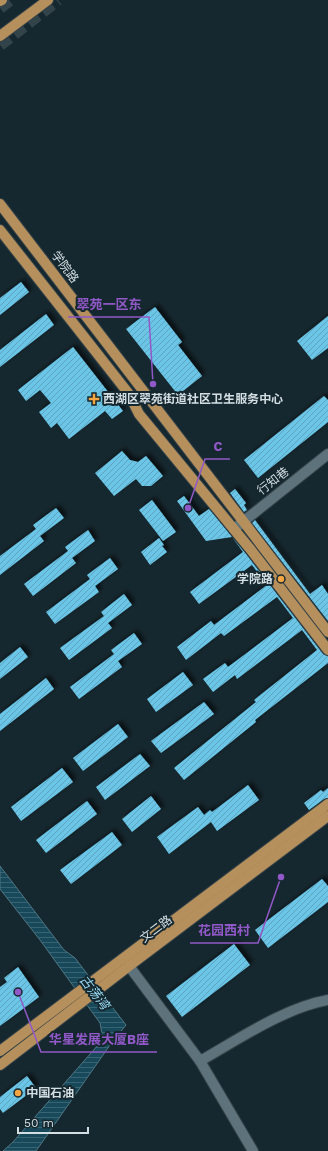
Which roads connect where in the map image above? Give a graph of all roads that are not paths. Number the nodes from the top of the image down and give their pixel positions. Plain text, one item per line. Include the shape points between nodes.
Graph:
1 (48, 0) edge
2 (0, 36) edge
3 (0, 204) edge
4 (0, 230) edge
5 (328, 454) edge
6 (244, 521) junction
7 (234, 529) junction
8 (328, 632) edge
9 (328, 650) edge
10 (328, 804) edge
11 (328, 816) edge
12 (129, 966) junction
13 (99, 983) junction
14 (77, 999) junction
15 (328, 1000) edge
16 (0, 1051) edge
17 (200, 1061) junction
18 (0, 1065) edge
19 (253, 1151) edge

1 - 2 main road
3 - 6 main road, 学院路
4 - 7 main road via 129,394 139,414
5 - 6 street, 行知巷
6 - 7 street, 行知巷
6 - 8 main road, 学院路
7 - 9 main road
10 - 13 main road, 文二路
11 - 12 main road, 文二路
12 - 13 main road, 文二路
12 - 17 street
13 - 14 main road, 文二路
14 - 16 main road, 文二路
14 - 18 main road, 文二路
15 - 17 street via 287,1012
17 - 19 street

